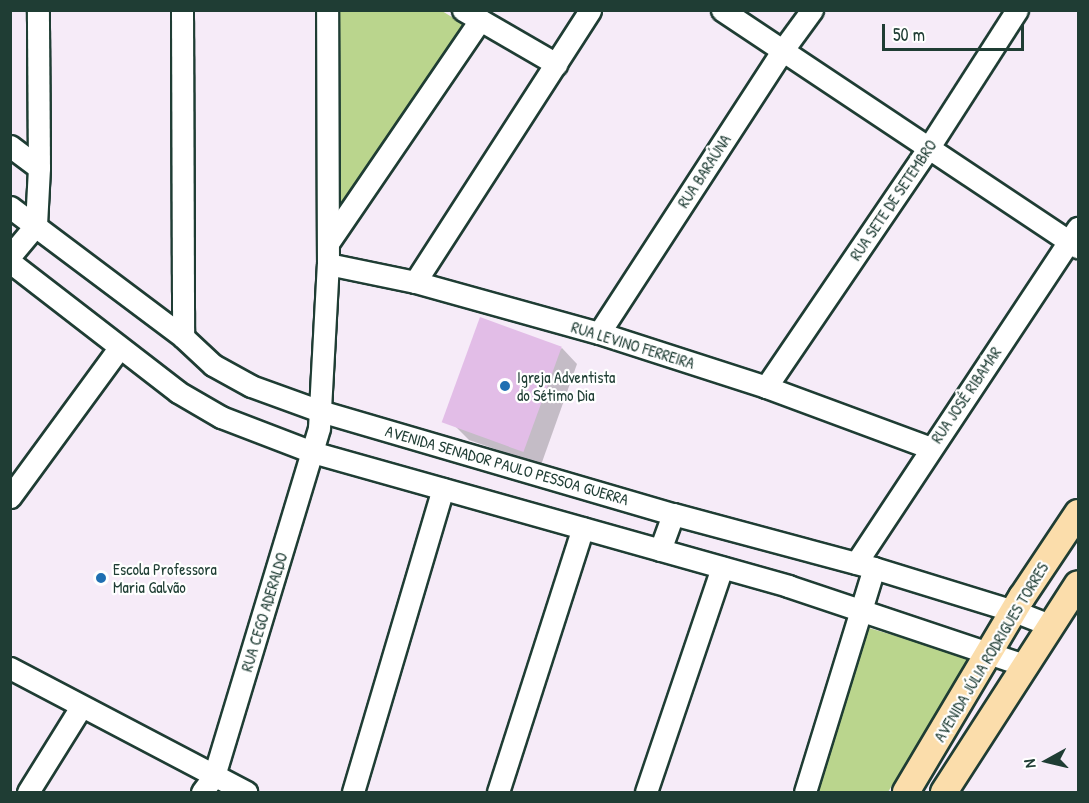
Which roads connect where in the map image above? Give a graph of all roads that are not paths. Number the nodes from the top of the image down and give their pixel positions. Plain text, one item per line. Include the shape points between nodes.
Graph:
1 (38, 10) edge
2 (182, 10) edge
3 (327, 10) edge
4 (590, 10) edge
5 (722, 10) edge
6 (812, 10) edge
7 (1017, 10) edge
8 (472, 15) edge
9 (782, 51) junction
10 (556, 64) junction
11 (10, 146) edge
12 (928, 147) junction
13 (39, 168) junction
14 (10, 207) edge
15 (36, 225) junction
16 (1076, 239) edge
17 (328, 254) junction
18 (10, 256) edge
19 (10, 262) edge
20 (415, 282) junction
21 (599, 333) junction
22 (183, 337) junction
23 (119, 348) junction
24 (766, 387) junction
25 (319, 419) junction
26 (931, 448) junction
27 (312, 452) junction
28 (443, 489) junction
29 (10, 497) edge
30 (1078, 513) edge
31 (673, 514) junction
32 (583, 528) junction
33 (660, 550) junction
34 (865, 565) junction
35 (722, 568) junction
36 (1077, 592) edge
37 (860, 610) junction
38 (1014, 611) junction
39 (1052, 626) junction
40 (989, 653) junction
41 (1027, 666) junction
42 (10, 668) edge
43 (81, 707) junction
44 (208, 784) edge
45 (28, 792) edge
46 (246, 792) edge
47 (353, 792) edge
48 (498, 792) edge
49 (646, 792) edge
50 (806, 792) edge
51 (906, 792) edge
52 (944, 792) edge

1 - 13 street
2 - 22 street
3 - 17 street, RUA CEGO ADERALDO
4 - 10 street
5 - 9 street
6 - 9 street, RUA BARAÚNA
7 - 12 street, RUA SETE DE SETEMBRO
8 - 10 street
8 - 17 street
9 - 12 street
9 - 21 street, RUA BARAÚNA
10 - 20 street
11 - 13 street
12 - 16 street
12 - 24 street, RUA SETE DE SETEMBRO
13 - 15 street
14 - 15 street, AVENIDA SENADOR PAULO PESSOA GUERRA
15 - 18 street
15 - 22 street, AVENIDA SENADOR PAULO PESSOA GUERRA
16 - 26 street, RUA JOSÉ RIBAMAR
17 - 20 street, RUA LEVINO FERREIRA
17 - 25 street, RUA CEGO ADERALDO
19 - 23 street
20 - 21 street, RUA LEVINO FERREIRA
21 - 24 street, RUA LEVINO FERREIRA
22 - 25 street, AVENIDA SENADOR PAULO PESSOA GUERRA via 234,378
23 - 27 street via 178,392 221,417
23 - 29 street
24 - 26 street, RUA LEVINO FERREIRA
25 - 27 street, RUA CEGO ADERALDO
25 - 31 street, AVENIDA SENADOR PAULO PESSOA GUERRA
26 - 34 street, RUA JOSÉ RIBAMAR
27 - 28 street
27 - 44 street, RUA CEGO ADERALDO
28 - 32 street
28 - 47 street
30 - 38 main road, AVENIDA JÚLIA RODRIGUES TORRES
31 - 33 street
31 - 34 street, AVENIDA SENADOR PAULO PESSOA GUERRA
32 - 33 street
32 - 48 street
33 - 35 street
34 - 37 street, RUA JOSÉ RIBAMAR
34 - 38 street, AVENIDA SENADOR PAULO PESSOA GUERRA
35 - 37 street
35 - 49 street
36 - 39 main road, AVENIDA JÚLIA RODRIGUES TORRES
37 - 40 street
37 - 50 street, RUA JOSÉ RIBAMAR
38 - 39 street, AVENIDA SENADOR PAULO PESSOA GUERRA
38 - 40 main road, AVENIDA JÚLIA RODRIGUES TORRES
39 - 41 main road, AVENIDA JÚLIA RODRIGUES TORRES
40 - 41 street
40 - 51 main road, AVENIDA JÚLIA RODRIGUES TORRES
41 - 52 main road, AVENIDA JÚLIA RODRIGUES TORRES
42 - 43 street
43 - 44 street
43 - 45 street
44 - 46 street

